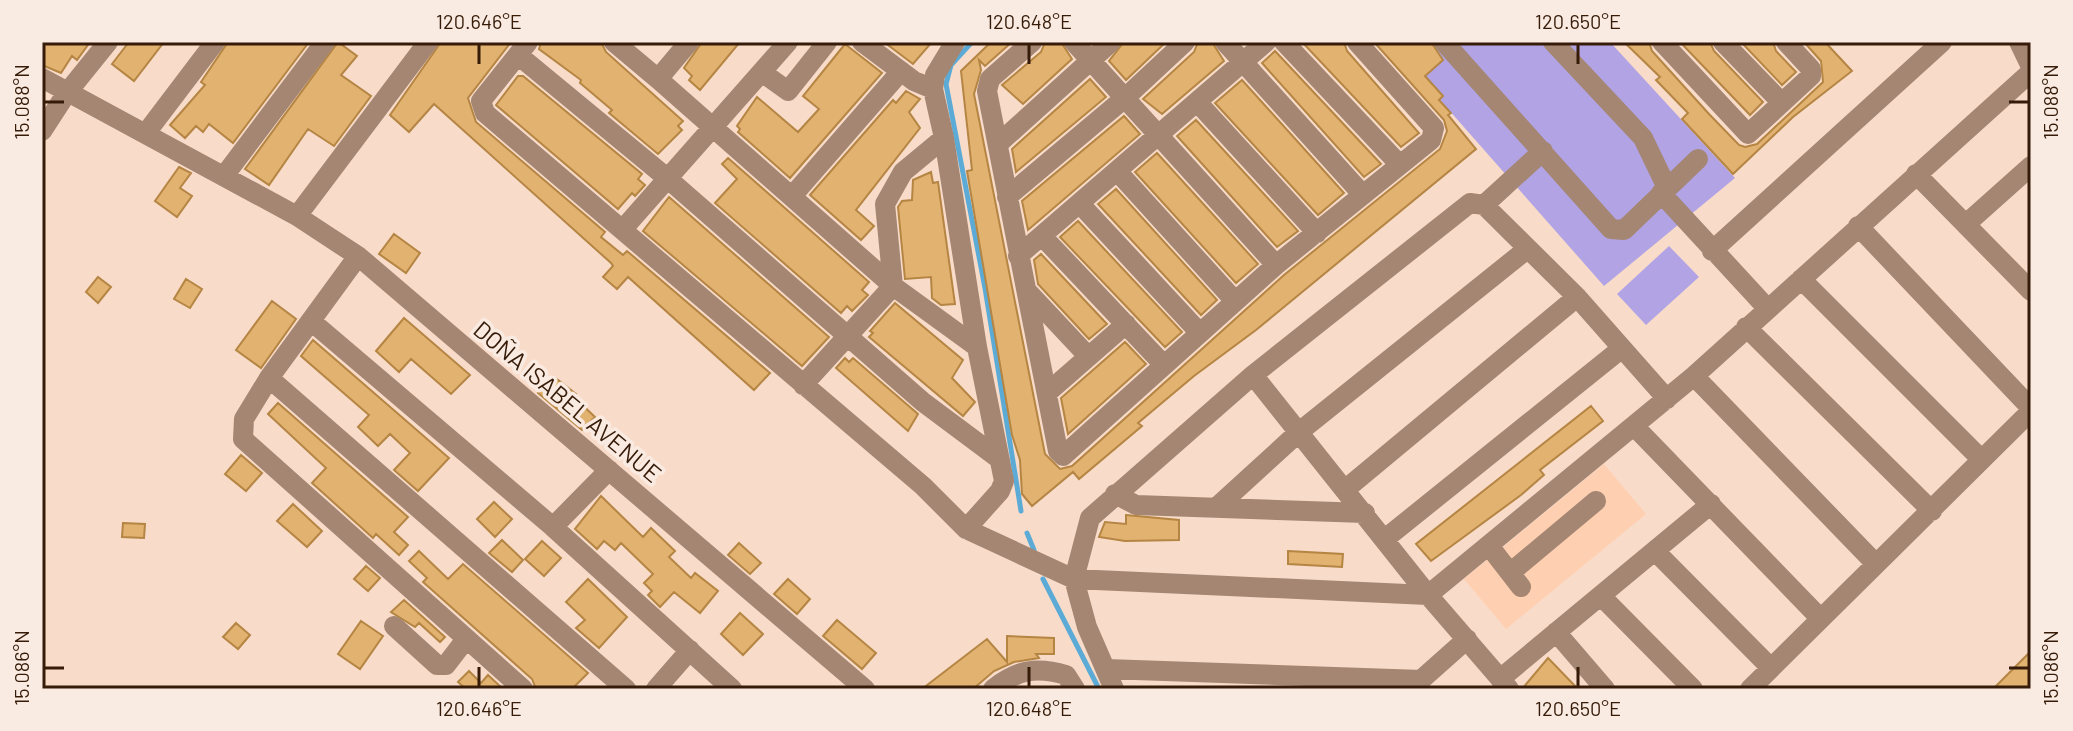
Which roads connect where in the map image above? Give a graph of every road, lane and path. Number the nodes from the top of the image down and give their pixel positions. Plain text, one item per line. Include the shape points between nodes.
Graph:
1 (108, 42) edge
2 (215, 42) edge
3 (325, 42) edge
4 (428, 42) edge
5 (614, 42) edge
6 (689, 42) edge
7 (788, 42) edge
8 (827, 42) edge
9 (862, 42) edge
10 (955, 42) edge
11 (1032, 42) edge
12 (1074, 42) edge
13 (1111, 42) edge
14 (1185, 42) edge
15 (1225, 42) edge
16 (1266, 42) edge
17 (1284, 42) edge
18 (1357, 42) edge
19 (1444, 42) edge
20 (1553, 42) edge
21 (1662, 42) edge
22 (1723, 42) edge
23 (1786, 42) edge
24 (1942, 42) edge
25 (2019, 42) edge
26 (523, 48) edge
27 (1091, 61) junction
28 (1244, 64) junction
29 (2031, 70) edge
30 (901, 71) junction
31 (763, 73) junction
32 (42, 78) edge
33 (658, 79) junction
34 (933, 89) junction
35 (66, 94) junction
36 (1126, 97) junction
37 (1781, 102) junction
38 (1199, 104) junction
39 (713, 127) junction
40 (42, 131) edge
41 (146, 133) junction
42 (1161, 134) junction
43 (944, 138) junction
44 (999, 143) junction
45 (1543, 151) junction
46 (1698, 159) dead end
47 (1400, 165) junction
48 (2031, 166) edge
49 (1117, 171) junction
50 (1916, 174) junction
51 (224, 176) junction
52 (667, 178) junction
53 (1664, 191) junction
54 (793, 195) junction
55 (1363, 195) junction
56 (1007, 197) junction
57 (1081, 205) junction
58 (1484, 205) junction
59 (297, 216) junction
60 (1966, 224) junction
61 (1858, 226) junction
62 (623, 229) junction
63 (1317, 233) junction
64 (1042, 236) junction
65 (1526, 250) junction
66 (1712, 251) junction
67 (358, 256) junction
68 (1018, 256) junction
69 (1276, 265) junction
70 (2024, 269) edge
71 (1801, 279) junction
72 (893, 286) junction
73 (1026, 290) junction
74 (2031, 291) edge
75 (1577, 297) junction
76 (1235, 301) junction
77 (1767, 308) junction
78 (311, 321) junction
79 (1126, 324) junction
80 (1746, 327) junction
81 (1199, 332) junction
82 (849, 337) junction
83 (977, 347) junction
84 (1621, 349) junction
85 (1087, 355) junction
86 (1163, 364) junction
87 (1253, 375) junction
88 (1694, 376) junction
89 (269, 378) junction
90 (803, 385) junction
91 (1047, 393) junction
92 (1667, 399) junction
93 (2031, 410) edge
94 (1634, 426) junction
95 (1299, 432) junction
96 (998, 458) junction
97 (1981, 459) junction
98 (609, 470) junction
99 (1347, 488) junction
100 (1115, 494) junction
101 (1596, 501) dead end
102 (1711, 504) junction
103 (1217, 507) junction
104 (1932, 511) junction
105 (1365, 513) junction
106 (553, 527) junction
107 (966, 529) junction
108 (1386, 538) junction
109 (1490, 547) junction
110 (1655, 551) junction
111 (1875, 563) junction
112 (1074, 579) junction
113 (1428, 595) junction
114 (1601, 596) junction
115 (1819, 617) junction
116 (394, 626) dead end
117 (1556, 632) junction
118 (466, 639) junction
119 (1467, 639) junction
120 (690, 650) junction
121 (1771, 668) junction
122 (1106, 669) junction
123 (1198, 681) edge
124 (1416, 684) edge
125 (1504, 684) edge
126 (864, 688) edge
127 (523, 689) edge
128 (626, 689) edge
129 (656, 689) edge
130 (732, 689) edge
131 (993, 689) edge
132 (1075, 689) edge
133 (1114, 689) edge
134 (1605, 689) edge
135 (1693, 689) edge
136 (1750, 689) edge

1 - 35 street
2 - 41 street
3 - 51 street
4 - 59 street
5 - 33 street
6 - 33 street
7 - 31 street
8 - 31 street via 788,91
9 - 30 street
10 - 34 street via 935,75
11 - 44 street via 987,83
12 - 27 street
13 - 27 street
14 - 36 street
15 - 28 street
16 - 28 street
17 - 47 street
18 - 47 street via 1434,128 1431,140
19 - 45 street
20 - 53 street via 1643,138
21 - 37 street via 1748,134
22 - 37 street
23 - 37 street via 1812,73
24 - 66 street
25 - 29 street
26 - 52 street
26 - 62 street via 481,107
27 - 36 street
27 - 44 street
28 - 38 street
28 - 55 street
29 - 50 street
30 - 34 street
30 - 54 street
31 - 39 street
32 - 35 street, DOÑA ISABEL AVENUE
33 - 39 street
34 - 43 street
35 - 40 street
35 - 41 street, DOÑA ISABEL AVENUE
36 - 42 street
36 - 56 street
38 - 42 street
38 - 63 street
39 - 52 street
39 - 54 street
41 - 51 street, DOÑA ISABEL AVENUE
42 - 49 street
42 - 69 street
43 - 72 street via 903,172 885,204
43 - 83 street
44 - 56 street
45 - 53 street via 1611,229 1624,230
45 - 58 street
46 - 53 street
47 - 55 street
48 - 60 street
49 - 57 street
49 - 76 street
50 - 60 street
50 - 61 street
51 - 59 street, DOÑA ISABEL AVENUE
52 - 62 street
52 - 82 street
53 - 66 street
54 - 72 street
55 - 63 street
56 - 68 street
57 - 64 street
57 - 81 street
58 - 65 street
58 - 87 street via 1470,203
59 - 67 street, DOÑA ISABEL AVENUE
60 - 70 street
61 - 71 street
61 - 93 street
62 - 90 street
63 - 69 street
64 - 68 street
64 - 79 street
65 - 75 street
65 - 95 street
66 - 77 street
67 - 78 street
67 - 98 street, DOÑA ISABEL AVENUE
68 - 73 street
69 - 76 street
70 - 74 street
71 - 77 street
71 - 97 street
72 - 82 street
72 - 83 street
73 - 85 street
73 - 91 street
75 - 84 street
75 - 99 street
76 - 81 street
77 - 80 street
78 - 89 street
78 - 106 street
79 - 85 street
79 - 86 street
80 - 88 street
80 - 104 street
81 - 86 street
82 - 90 street
82 - 96 street
83 - 96 street
84 - 92 street
84 - 108 street
85 - 91 street
86 - 91 street via 1063,456
87 - 95 street
87 - 100 street
88 - 92 street
88 - 111 street
89 - 118 street via 244,419 243,439
89 - 128 street
90 - 107 street
92 - 94 street
93 - 97 street
94 - 102 street
94 - 109 street
95 - 99 street
95 - 103 street
96 - 107 street via 1004,481 1000,491
97 - 104 street
98 - 106 street
98 - 126 street, DOÑA ISABEL AVENUE
99 - 105 street
100 - 103 street via 1136,505
100 - 112 street via 1090,518
101 - 109 street via 1516,580
102 - 110 street
102 - 115 street
103 - 105 street
104 - 111 street
105 - 108 street
106 - 120 street
107 - 112 street
108 - 113 street
109 - 113 street
110 - 114 street
110 - 121 street
111 - 115 street
112 - 113 street
112 - 122 street
113 - 119 street
114 - 117 street
114 - 135 street
115 - 121 street
116 - 118 street via 437,665 446,665
117 - 125 street
117 - 134 street
118 - 127 street
119 - 124 street
119 - 125 street
120 - 129 street
120 - 130 street
121 - 136 street
122 - 123 street
122 - 133 street
123 - 124 street
131 - 132 street via 1013,673 1036,669 1066,675

